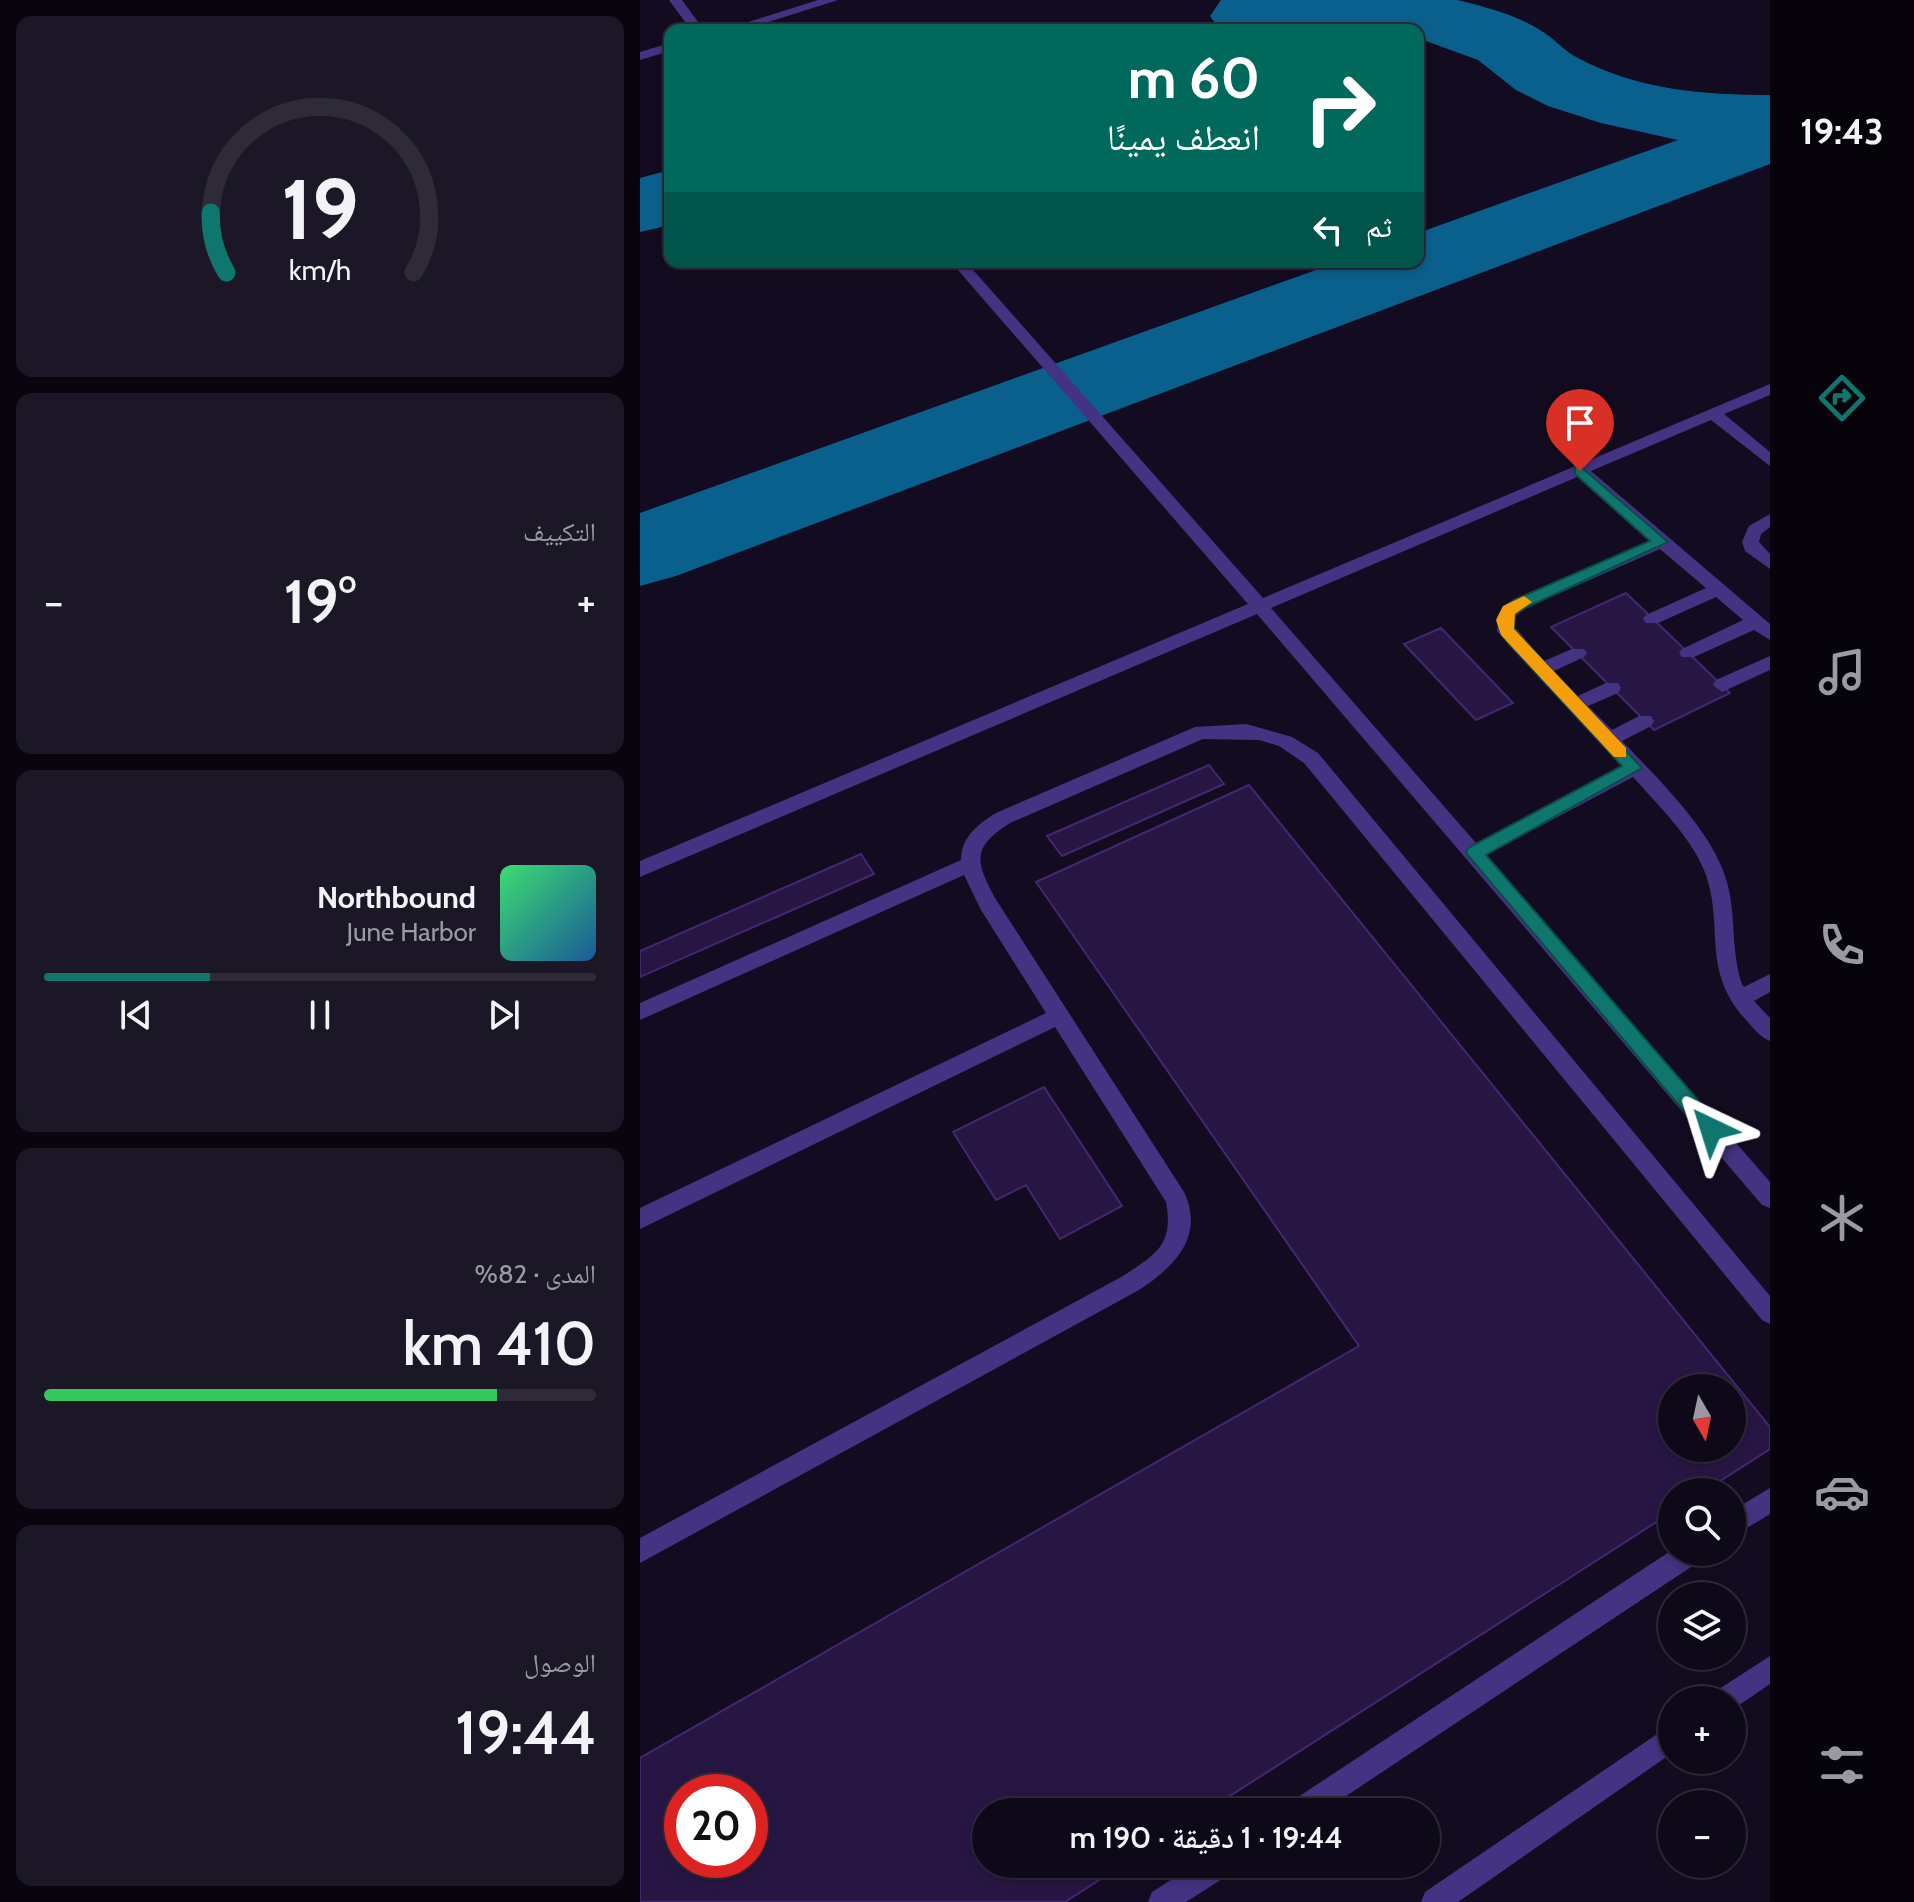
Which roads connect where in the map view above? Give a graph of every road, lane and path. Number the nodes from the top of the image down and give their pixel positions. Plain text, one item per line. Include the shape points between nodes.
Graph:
1 (675, 0) edge
2 (832, 0) edge
3 (803, 10) edge
4 (693, 24) edge
5 (751, 24) edge
6 (664, 49) edge
7 (640, 56) edge
8 (963, 268) edge
9 (1770, 389) edge
10 (1713, 413) junction
11 (1770, 461) edge
12 (1580, 471) junction
13 (1770, 520) edge
14 (1661, 542) junction
15 (1770, 563) edge
16 (1717, 590) junction
17 (1261, 607) junction
18 (1652, 619) dead end
19 (1755, 622) junction
20 (1770, 634) edge
21 (1578, 653) dead end
22 (1688, 653) dead end
23 (1770, 662) edge
24 (1543, 669) junction
25 (1722, 685) dead end
26 (1612, 688) dead end
27 (1576, 704) junction
28 (1645, 721) dead end
29 (1608, 740) junction
30 (1634, 768) junction
31 (1474, 853) junction
32 (969, 865) junction
33 (640, 869) edge
34 (1770, 982) edge
35 (1740, 999) junction
36 (640, 1012) edge
37 (1061, 1015) junction
38 (1770, 1032) edge
39 (1770, 1198) edge
40 (640, 1219) edge
41 (1770, 1313) edge
42 (1770, 1500) edge
43 (1746, 1516) edge
44 (640, 1551) edge
45 (1670, 1566) edge
46 (1770, 1669) edge
47 (1745, 1686) edge
48 (1658, 1747) edge
49 (1319, 1798) edge
50 (1199, 1878) edge
51 (1162, 1902) edge
52 (1435, 1902) edge

1 - 4 lane
2 - 3 lane
3 - 5 lane
6 - 7 lane
8 - 17 lane
9 - 10 lane
10 - 11 lane
10 - 12 lane
12 - 14 lane
12 - 17 lane
13 - 15 lane via 1750,538 1751,547
14 - 16 lane
14 - 24 lane via 1509,610 1506,631
16 - 18 lane
16 - 19 lane
17 - 31 lane
17 - 33 lane
19 - 20 lane
19 - 22 lane
21 - 24 lane
23 - 25 lane
24 - 27 lane
26 - 27 lane
27 - 29 lane
28 - 29 lane
29 - 30 lane
30 - 31 lane
30 - 35 lane via 1716,874 1730,981
31 - 39 lane
32 - 36 lane
32 - 37 lane via 988,904
32 - 41 lane via 981,830 1201,732 1235,729 1292,742 1311,758
34 - 35 lane
35 - 38 lane
37 - 40 lane
37 - 44 lane via 1176,1199 1182,1221 1178,1244 1162,1264 1131,1283
42 - 43 lane
45 - 49 lane
46 - 47 lane
48 - 52 lane
50 - 51 lane

